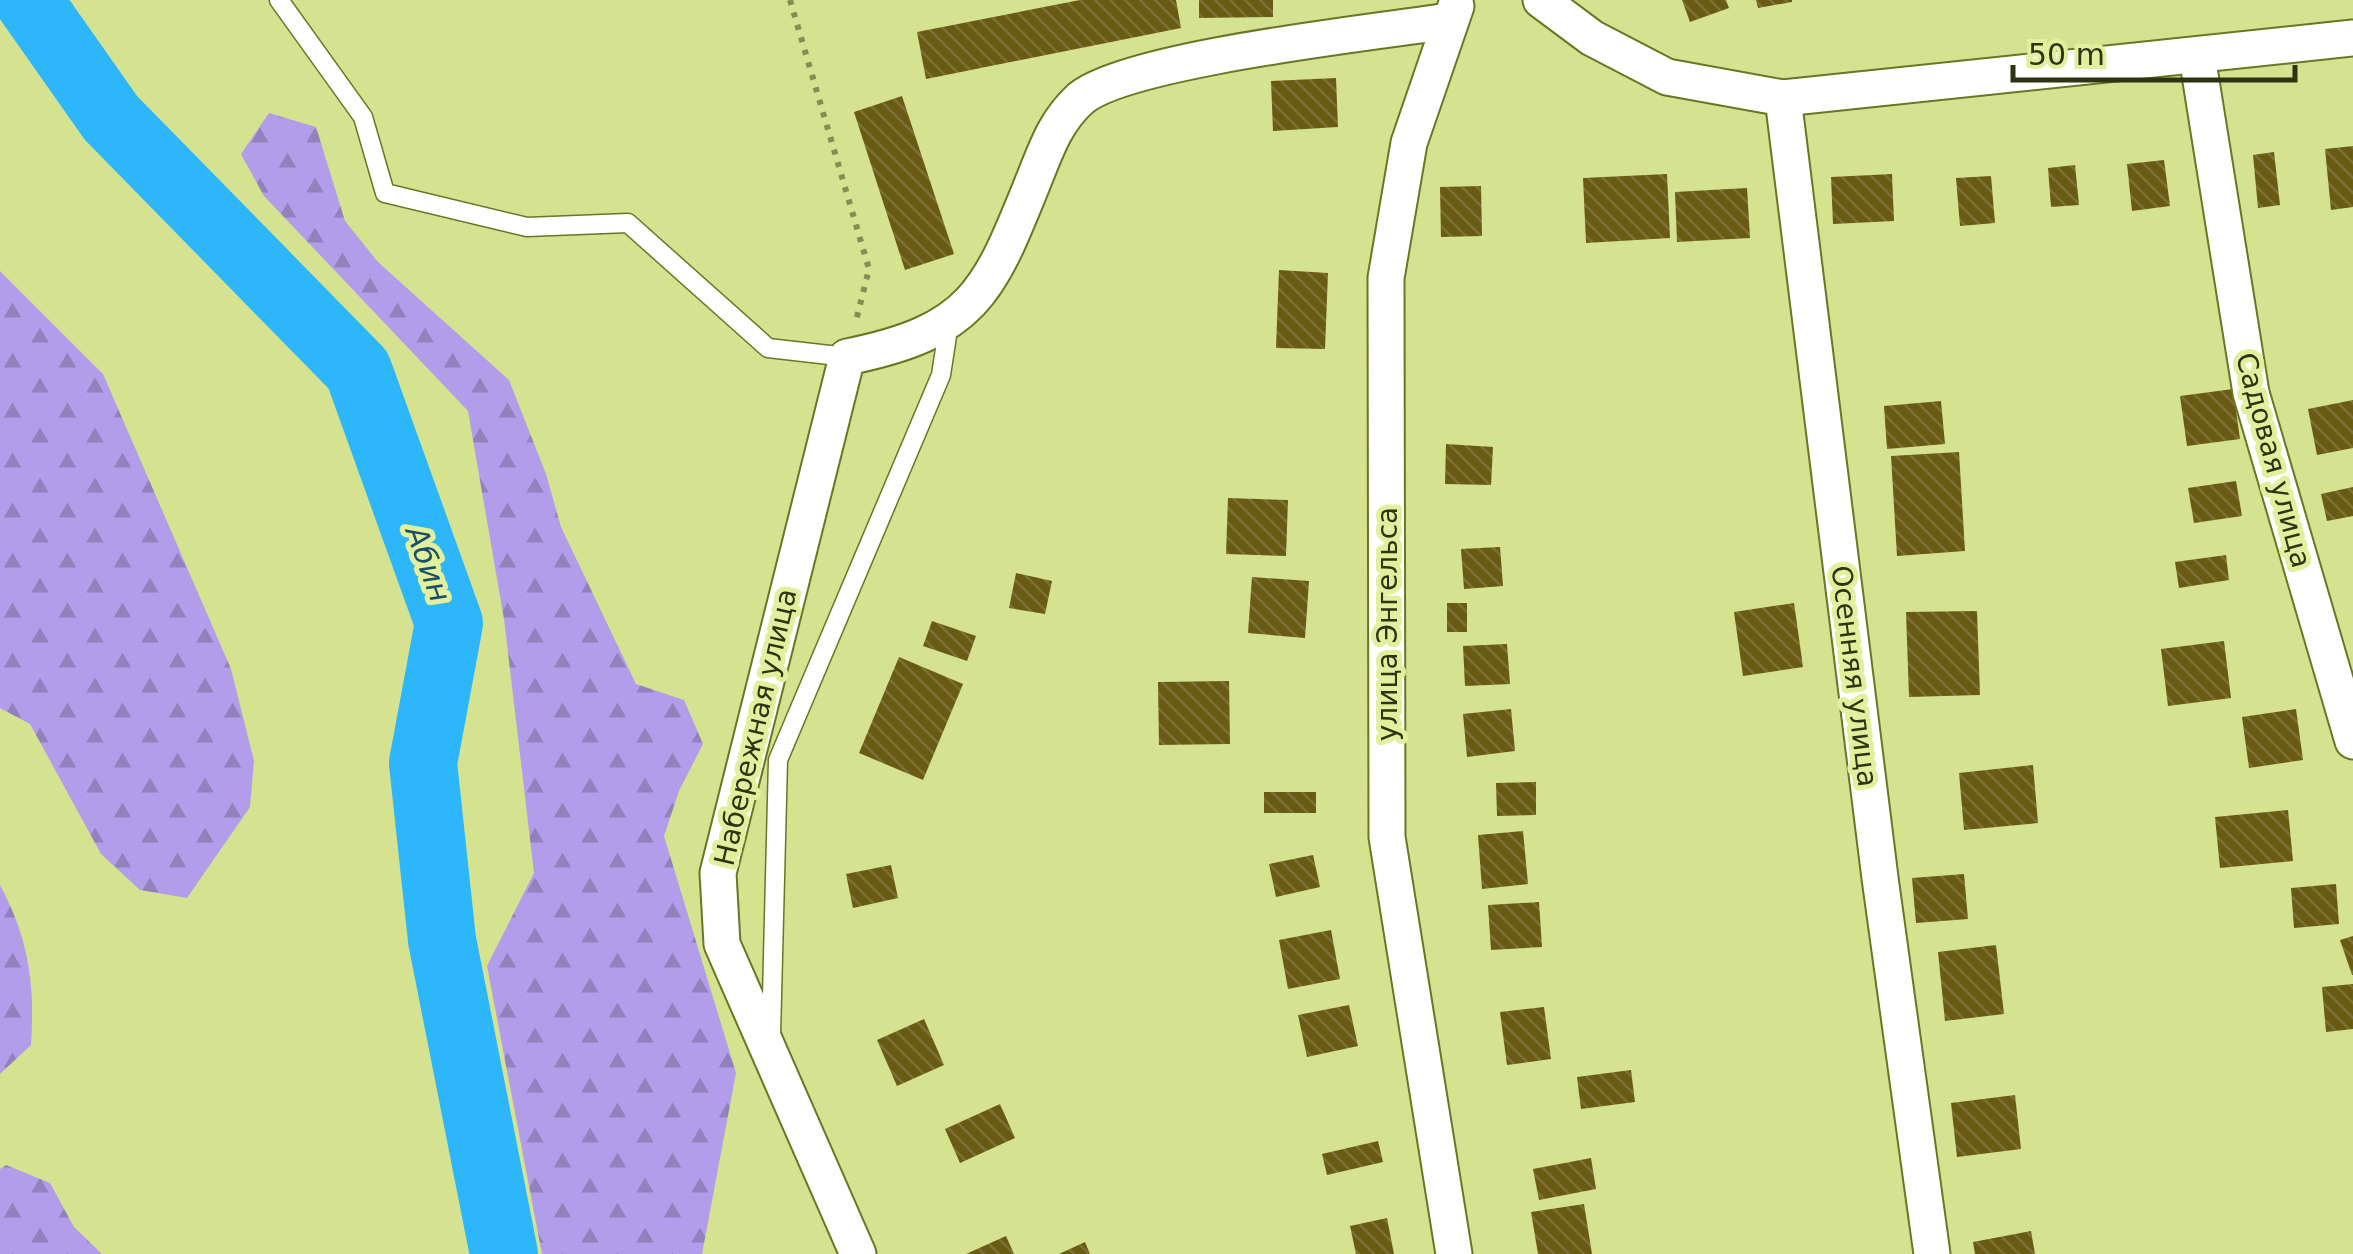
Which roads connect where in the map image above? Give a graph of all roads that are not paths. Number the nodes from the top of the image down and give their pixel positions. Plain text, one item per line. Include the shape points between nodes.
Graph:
1 (279, 0) edge
2 (1542, 0) edge
3 (1454, 11) edge
4 (2353, 38) edge
5 (2198, 56) junction
6 (1783, 98) junction
7 (949, 323) junction
8 (847, 358) junction
9 (2353, 740) edge
10 (770, 1056) junction
11 (858, 1254) edge
12 (1454, 1254) edge
13 (1932, 1254) edge

1 - 8 lane via 363,117 384,193 528,227 628,223 768,348
2 - 6 street via 1592,38 1667,77
3 - 7 street via 1155,68 1083,96 1055,126 997,271
3 - 12 street, улица Энгельса via 1409,143 1386,278 1387,837
4 - 5 street
5 - 6 street
5 - 9 street, Садовая улица via 2251,393
6 - 13 street, Осенняя улица
7 - 8 street via 898,347
7 - 10 lane via 941,375 778,760
8 - 10 street, Набережная улица via 718,873 722,944
10 - 11 street, Набережная улица

